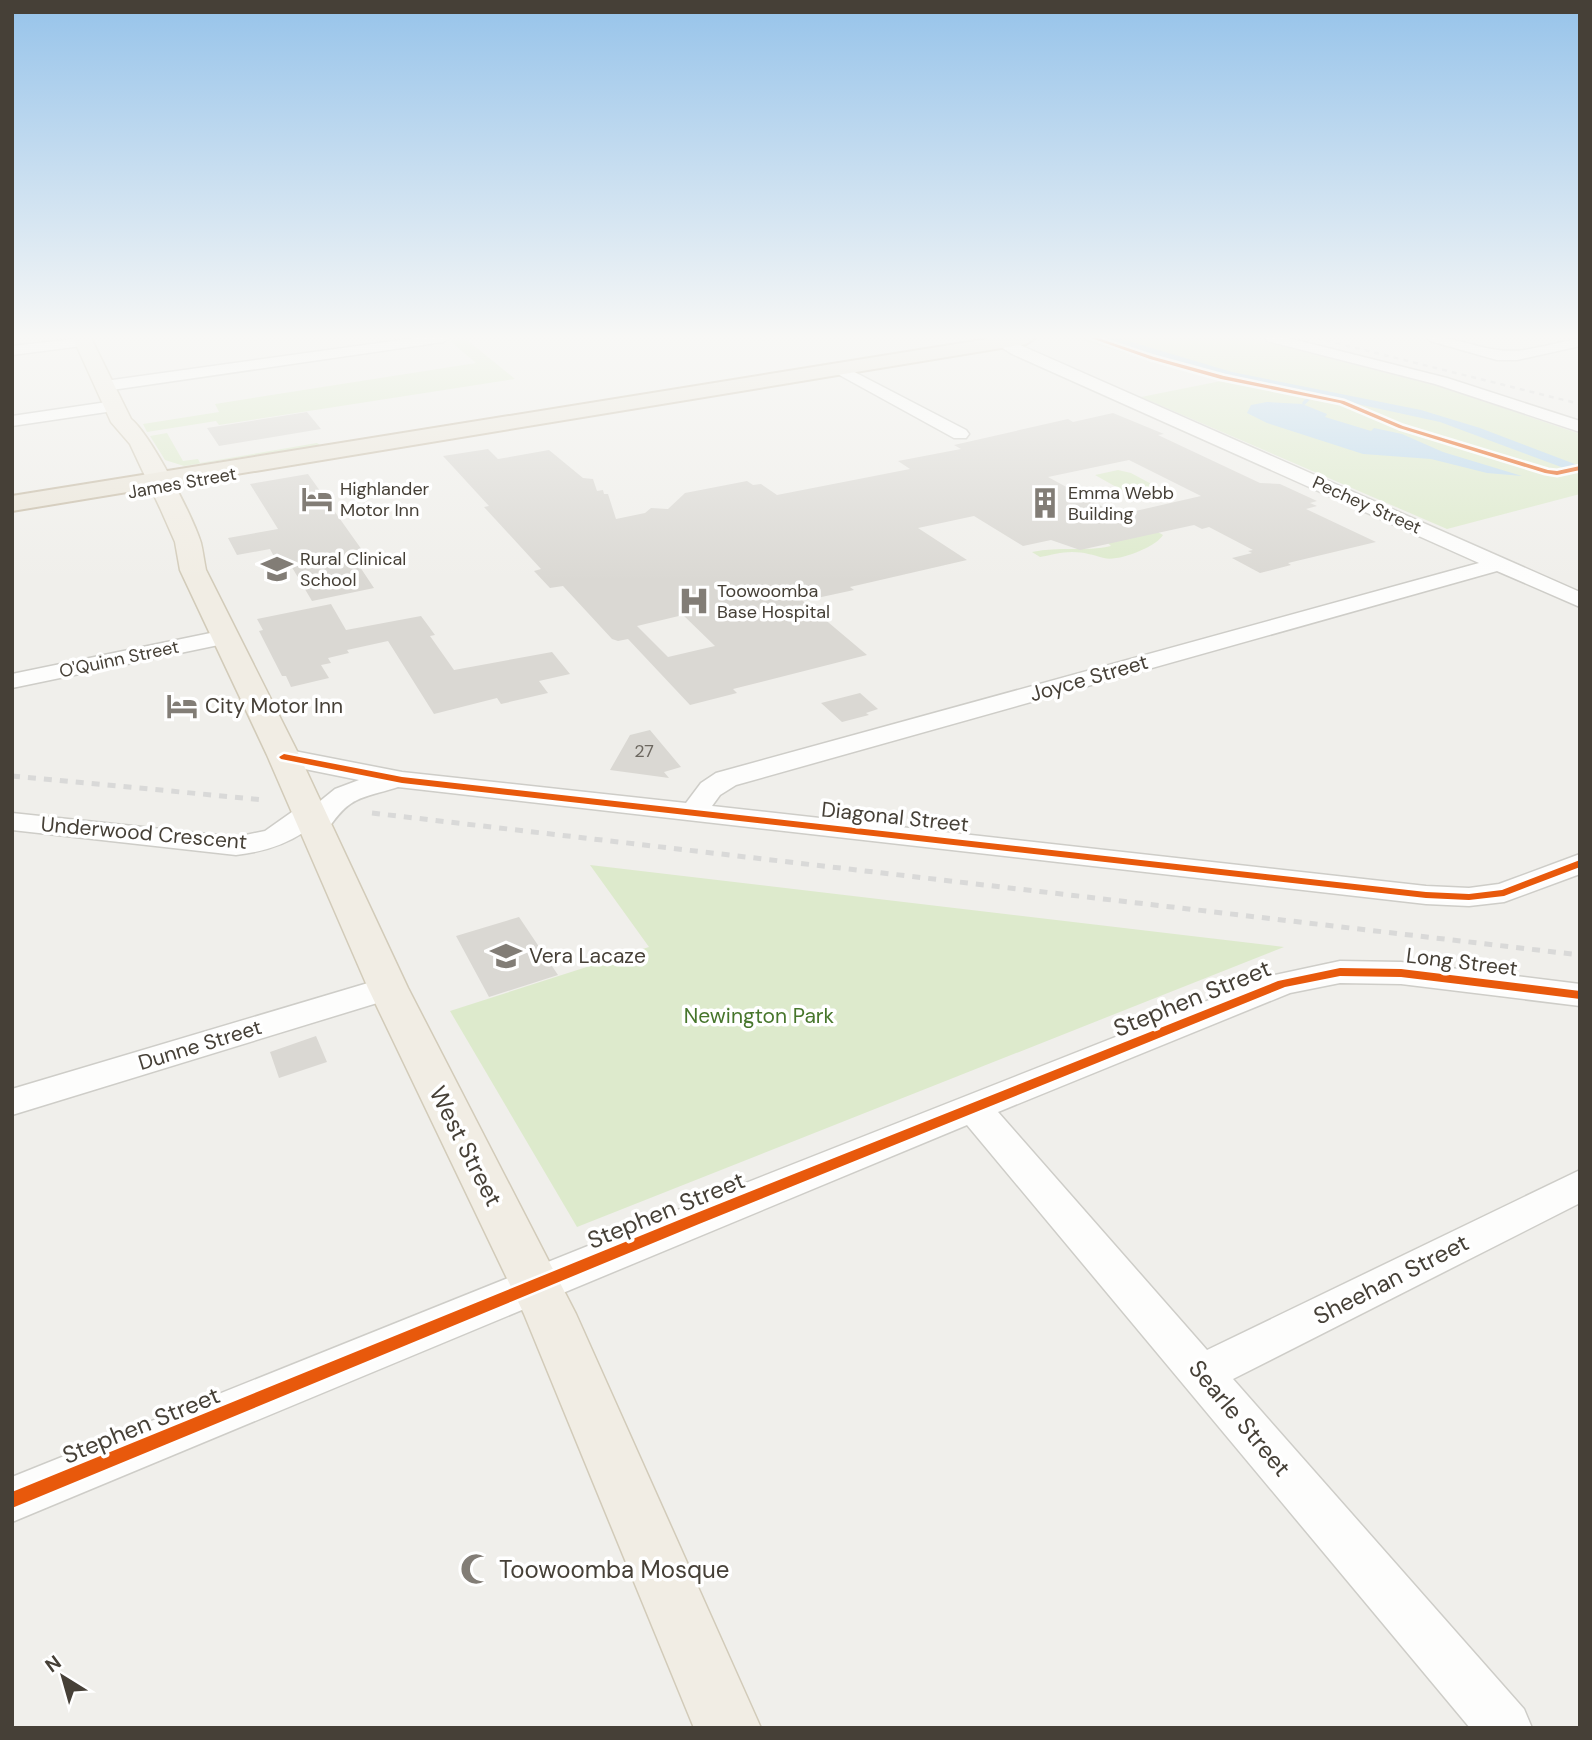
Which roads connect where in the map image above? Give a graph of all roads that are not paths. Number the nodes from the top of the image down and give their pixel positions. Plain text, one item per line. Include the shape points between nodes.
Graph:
1 (39, 419) edge
2 (118, 419) edge
3 (537, 419) edge
4 (932, 419) edge
5 (1174, 419) edge
6 (1557, 419) edge
7 (12, 421) edge
8 (1580, 427) edge
9 (960, 434) dead end
10 (351, 450) junction
11 (149, 485) junction
12 (75, 497) junction
13 (12, 504) edge
14 (12, 511) edge
15 (1499, 564) junction
16 (193, 570) joint
17 (1580, 600) edge
18 (225, 637) junction
19 (12, 681) edge
20 (284, 757) junction
21 (402, 780) junction
22 (694, 814) junction
23 (312, 820) junction
24 (12, 821) edge
25 (1580, 863) edge
26 (1340, 972) joint
27 (388, 988) junction
28 (1580, 995) edge
29 (12, 1102) edge
30 (974, 1109) junction
31 (1580, 1185) edge
32 (537, 1286) junction
33 (1203, 1373) junction
34 (12, 1500) edge
35 (729, 1728) edge
36 (1505, 1728) edge

1 - 7 street
2 - 11 main road, West Street via 121,447
3 - 10 highway, James Street
4 - 9 street
5 - 15 street, Pechey Street
6 - 8 street
10 - 11 highway, James Street via 217,469
10 - 11 highway, James Street via 193,486 179,494
11 - 12 highway, James Street via 119,478
11 - 12 highway via 137,503
11 - 16 main road, West Street via 173,549
12 - 13 highway
12 - 14 highway
15 - 17 street, Pechey Street
15 - 22 street, Joyce Street via 726,779 705,793
16 - 18 main road, West Street
18 - 19 street, O'Quinn Street
18 - 20 main road, West Street
20 - 21 street, Diagonal Street
20 - 23 main road, West Street
21 - 22 street, Diagonal Street
21 - 23 street, Diagonal Street via 358,786
22 - 25 street, Diagonal Street via 1426,895 1504,893
23 - 24 street, Underwood Crescent via 270,841 236,846
23 - 27 main road, West Street
26 - 28 street, Long Street via 1401,973
26 - 30 street, Stephen Street via 1282,984
27 - 29 street, Dunne Street
27 - 32 main road, West Street
30 - 32 street, Stephen Street
30 - 33 street, Searle Street
31 - 33 street, Sheehan Street
32 - 34 street, Stephen Street
32 - 35 main road, West Street
33 - 36 street, Searle Street

